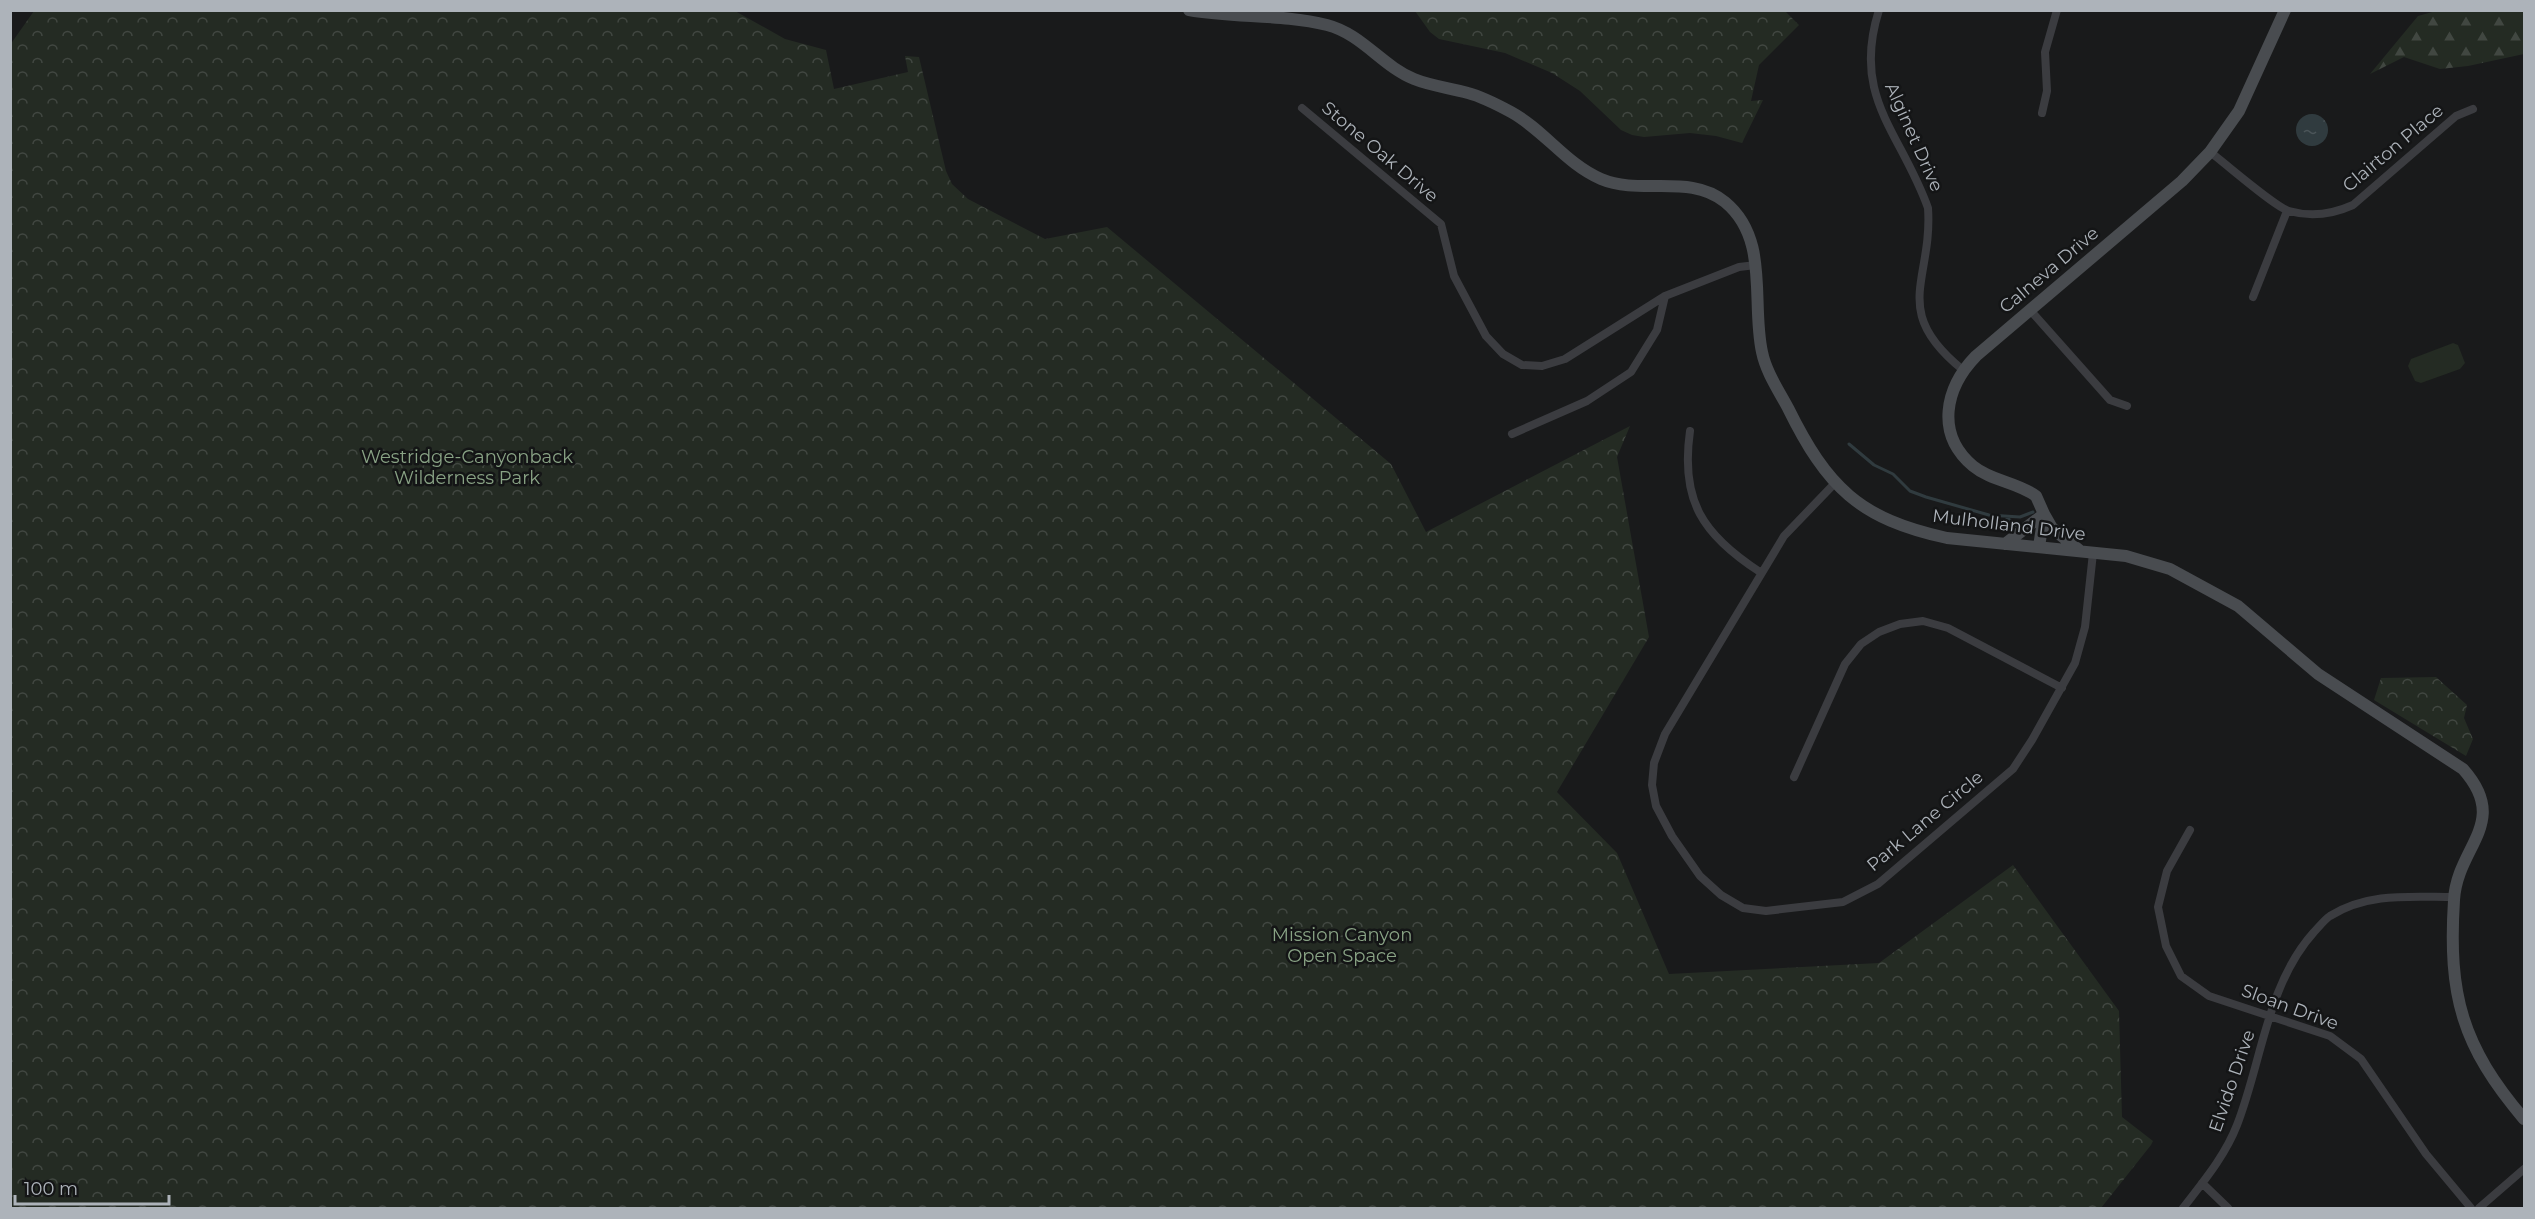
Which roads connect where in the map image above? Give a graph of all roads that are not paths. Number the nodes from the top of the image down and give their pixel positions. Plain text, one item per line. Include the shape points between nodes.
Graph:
1 (1189, 10) edge
2 (1879, 10) edge
3 (2057, 10) edge
4 (2285, 10) edge
5 (1302, 108) dead end
6 (2473, 109) dead end
7 (2042, 113) dead end
8 (2210, 152) junction
9 (2287, 210) junction
10 (1756, 265) junction
11 (1665, 296) junction
12 (2253, 297) dead end
13 (2030, 310) junction
14 (1963, 370) junction
15 (2127, 406) dead end
16 (1690, 431) dead end
17 (1512, 434) dead end
18 (1835, 483) junction
19 (2044, 514) junction
20 (2005, 544) junction
21 (2039, 547) junction
22 (2087, 552) junction
23 (1760, 572) junction
24 (2062, 688) junction
25 (1794, 777) dead end
26 (2190, 830) dead end
27 (2454, 897) junction
28 (2271, 1015) junction
29 (2524, 1119) edge
30 (2524, 1169) edge
31 (2202, 1184) junction
32 (2182, 1209) edge
33 (2229, 1209) edge
34 (2471, 1209) edge
35 (2479, 1209) edge

1 - 10 main road, Mulholland Drive via 1330,26 1364,42 1398,72 1472,94 1511,112 1581,169 1604,180 1629,186 1690,187 1709,192 1740,218 1750,235
2 - 14 street, Alginet Drive via 1869,65 1872,85 1928,208 1918,298 1923,324 1934,342
3 - 7 street via 2045,52 2047,91
4 - 8 main road, Calneva Drive via 2239,111
5 - 11 street, Stone Oak Drive via 1441,224 1454,276 1486,336 1503,354 1522,365 1542,366 1565,360
6 - 9 street, Clairton Place via 2438,130 2353,205 2335,213
8 - 9 street, Clairton Place
8 - 13 main road, Calneva Drive via 2182,181
9 - 12 street
10 - 11 street, Stone Oak Drive via 1739,267
10 - 18 main road, Mulholland Drive via 1762,355 1809,452
11 - 17 street via 1657,330 1631,372 1587,401
13 - 14 main road, Calneva Drive
13 - 15 street via 2110,400
14 - 19 main road, Calneva Drive via 1947,406 1950,430 1958,449 1973,466 2031,492
16 - 23 street via 1686,457 1694,500 1709,532 1732,554
18 - 20 main road, Mulholland Drive via 1872,512 1896,523 1947,538
18 - 23 street, Park Lane Circle via 1784,536
19 - 20 main road
19 - 21 main road
19 - 22 main road, Calneva Drive via 2052,528
20 - 21 main road, Mulholland Drive
21 - 22 main road, Mulholland Drive
22 - 24 street, Park Lane Circle via 2085,627 2075,663
22 - 27 main road, Mulholland Drive via 2126,556 2170,569 2238,606 2318,674 2463,769 2475,782 2484,809
23 - 24 street, Park Lane Circle via 1665,734 1654,763 1652,785 1656,806 1666,826 1700,876 1743,908 1766,911 1843,902 1878,884 2013,769
24 - 25 street via 1948,628 1923,621 1900,624 1861,644 1845,664
26 - 28 street, Sloan Drive via 2167,872 2158,907 2166,946 2181,976 2209,996
27 - 28 street, Elvido Drive via 2390,896 2361,902 2328,917 2298,950
27 - 29 main road, Mulholland Drive via 2454,969 2459,1008 2473,1047
28 - 31 street, Elvido Drive via 2237,1124
28 - 34 street, Sloan Drive via 2330,1036 2361,1059 2426,1154
30 - 35 street
31 - 32 street, Elvido Drive
31 - 33 street

